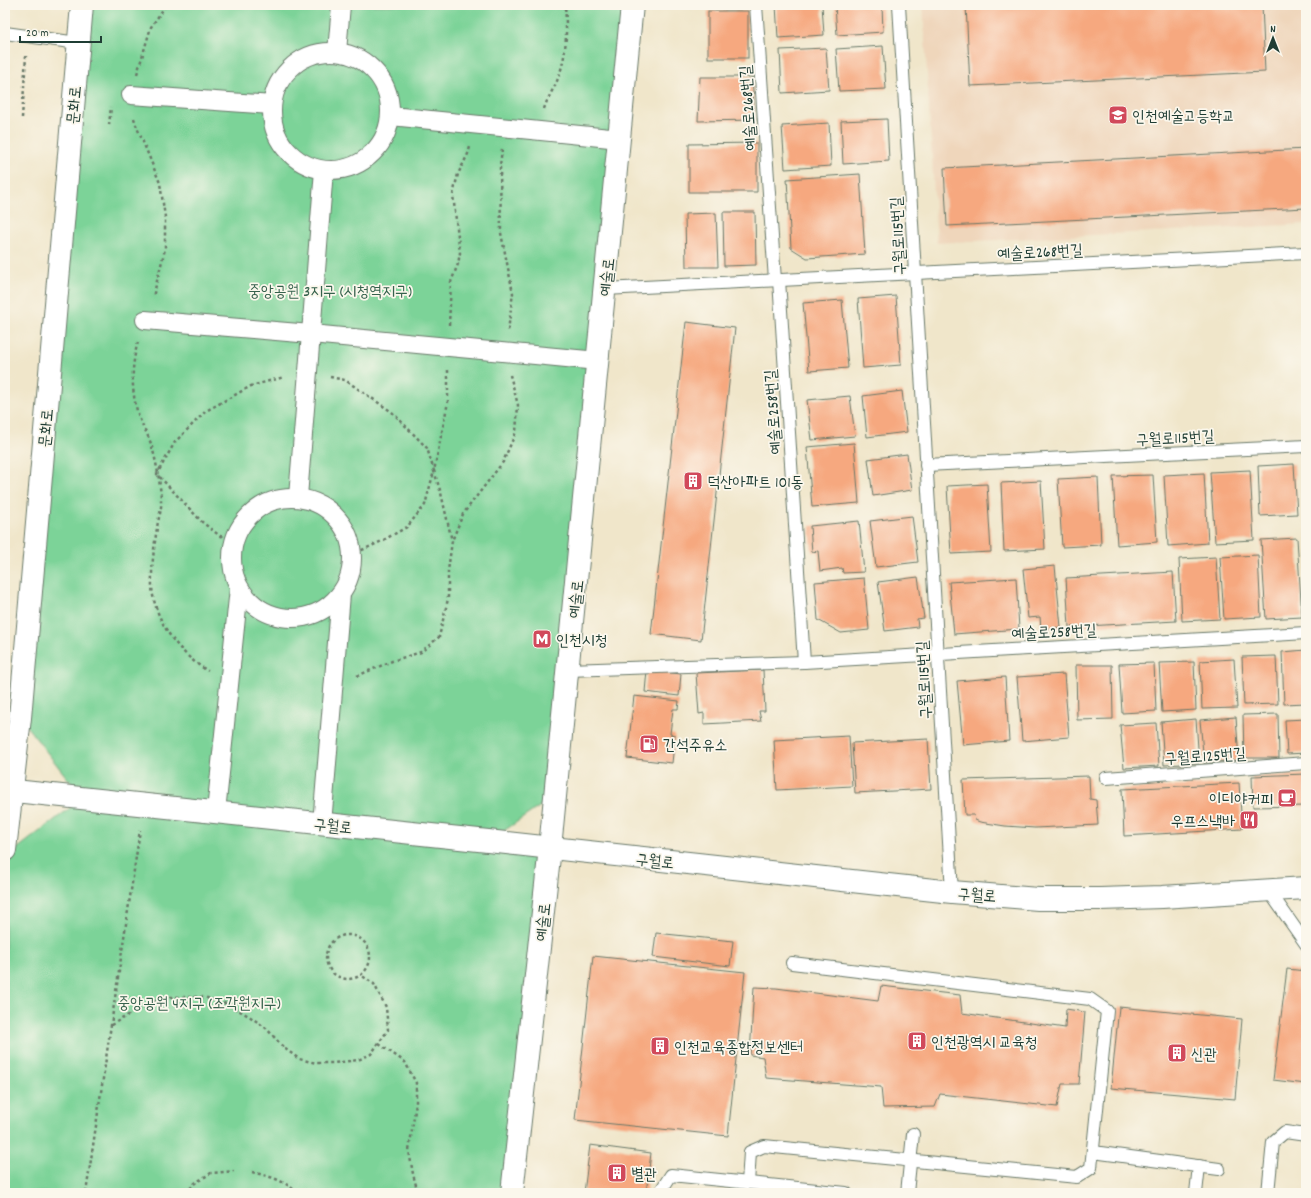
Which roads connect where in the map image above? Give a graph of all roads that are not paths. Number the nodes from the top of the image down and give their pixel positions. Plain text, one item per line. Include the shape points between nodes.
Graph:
1 (82, 5) edge
2 (341, 5) edge
3 (632, 5) edge
4 (756, 5) edge
5 (899, 5) edge
6 (5, 33) edge
7 (78, 43) junction
8 (337, 52) junction
9 (131, 95) road end
10 (272, 105) junction
11 (391, 116) junction
12 (620, 139) junction
13 (324, 170) junction
14 (1306, 253) edge
15 (915, 273) junction
16 (777, 280) junction
17 (605, 289) junction
18 (145, 320) road end
19 (311, 334) junction
20 (598, 361) junction
21 (1306, 446) edge
22 (926, 465) junction
23 (298, 497) junction
24 (239, 588) junction
25 (341, 594) junction
26 (1306, 633) edge
27 (938, 654) junction
28 (804, 662) junction
29 (568, 670) junction
30 (1306, 763) edge
31 (1106, 778) dead end
32 (8, 790) edge
33 (216, 812) junction
34 (322, 824) junction
35 (550, 848) junction
36 (5, 850) edge
37 (1306, 888) edge
38 (1269, 890) junction
39 (952, 892) junction
40 (1306, 944) edge
41 (792, 963) dead end
42 (913, 1134) dead end
43 (1306, 1135) edge
44 (1093, 1152) junction
45 (910, 1159) junction
46 (1198, 1166) junction
47 (1219, 1169) dead end
48 (748, 1183) junction
49 (512, 1193) edge
50 (662, 1193) edge
51 (846, 1193) edge
52 (907, 1193) edge
53 (1196, 1193) edge
54 (1268, 1193) edge

1 - 7 main road, 문화로
2 - 8 street
3 - 12 main road, 예술로
4 - 16 lane, 예술로268번길
5 - 15 lane, 구월로115번길
6 - 7 lane
7 - 32 main road, 문화로 via 20,718
8 - 10 street via 311,54 294,64 281,78
8 - 11 street via 350,54 367,64 381,78 389,96
9 - 10 street
10 - 13 street via 271,115 276,134 286,151 302,163
11 - 12 street
11 - 13 street via 386,134 374,151 359,163 340,170
12 - 17 main road, 예술로
13 - 19 street
14 - 15 lane, 예술로268번길
15 - 16 lane, 예술로268번길
15 - 22 lane, 구월로115번길
16 - 17 lane, 예술로268번길
16 - 28 lane, 예술로258번길
17 - 20 main road, 예술로
18 - 19 street
19 - 20 street
19 - 23 street
20 - 29 main road, 예술로
21 - 22 lane, 구월로115번길
22 - 27 lane, 구월로115번길
23 - 24 street via 281,497 262,504 247,516 236,532 231,550 232,570
23 - 25 street via 320,504 337,516 348,534 353,554 350,575
24 - 25 street via 251,603 267,613 286,618 314,614 326,608
24 - 33 street
25 - 34 street
26 - 27 lane, 예술로258번길
27 - 28 lane, 예술로258번길
27 - 39 lane, 구월로115번길
28 - 29 lane, 예술로258번길
29 - 35 main road, 예술로
30 - 31 lane, 구월로125번길
32 - 33 main road, 구월로
32 - 36 main road, 문화로
33 - 34 main road, 구월로
34 - 35 main road, 구월로
35 - 39 main road, 구월로
35 - 49 main road, 예술로
37 - 38 main road, 구월로
38 - 39 main road, 구월로 via 1100,899 1038,899
38 - 40 lane
41 - 44 lane via 1090,999 1107,1011
42 - 45 lane
43 - 54 lane via 1285,1132 1273,1142
44 - 45 lane via 1091,1168 1078,1177
44 - 46 lane
45 - 48 lane via 764,1146 750,1152
45 - 52 lane
46 - 47 lane
46 - 53 lane
48 - 50 lane via 671,1175
48 - 51 lane

